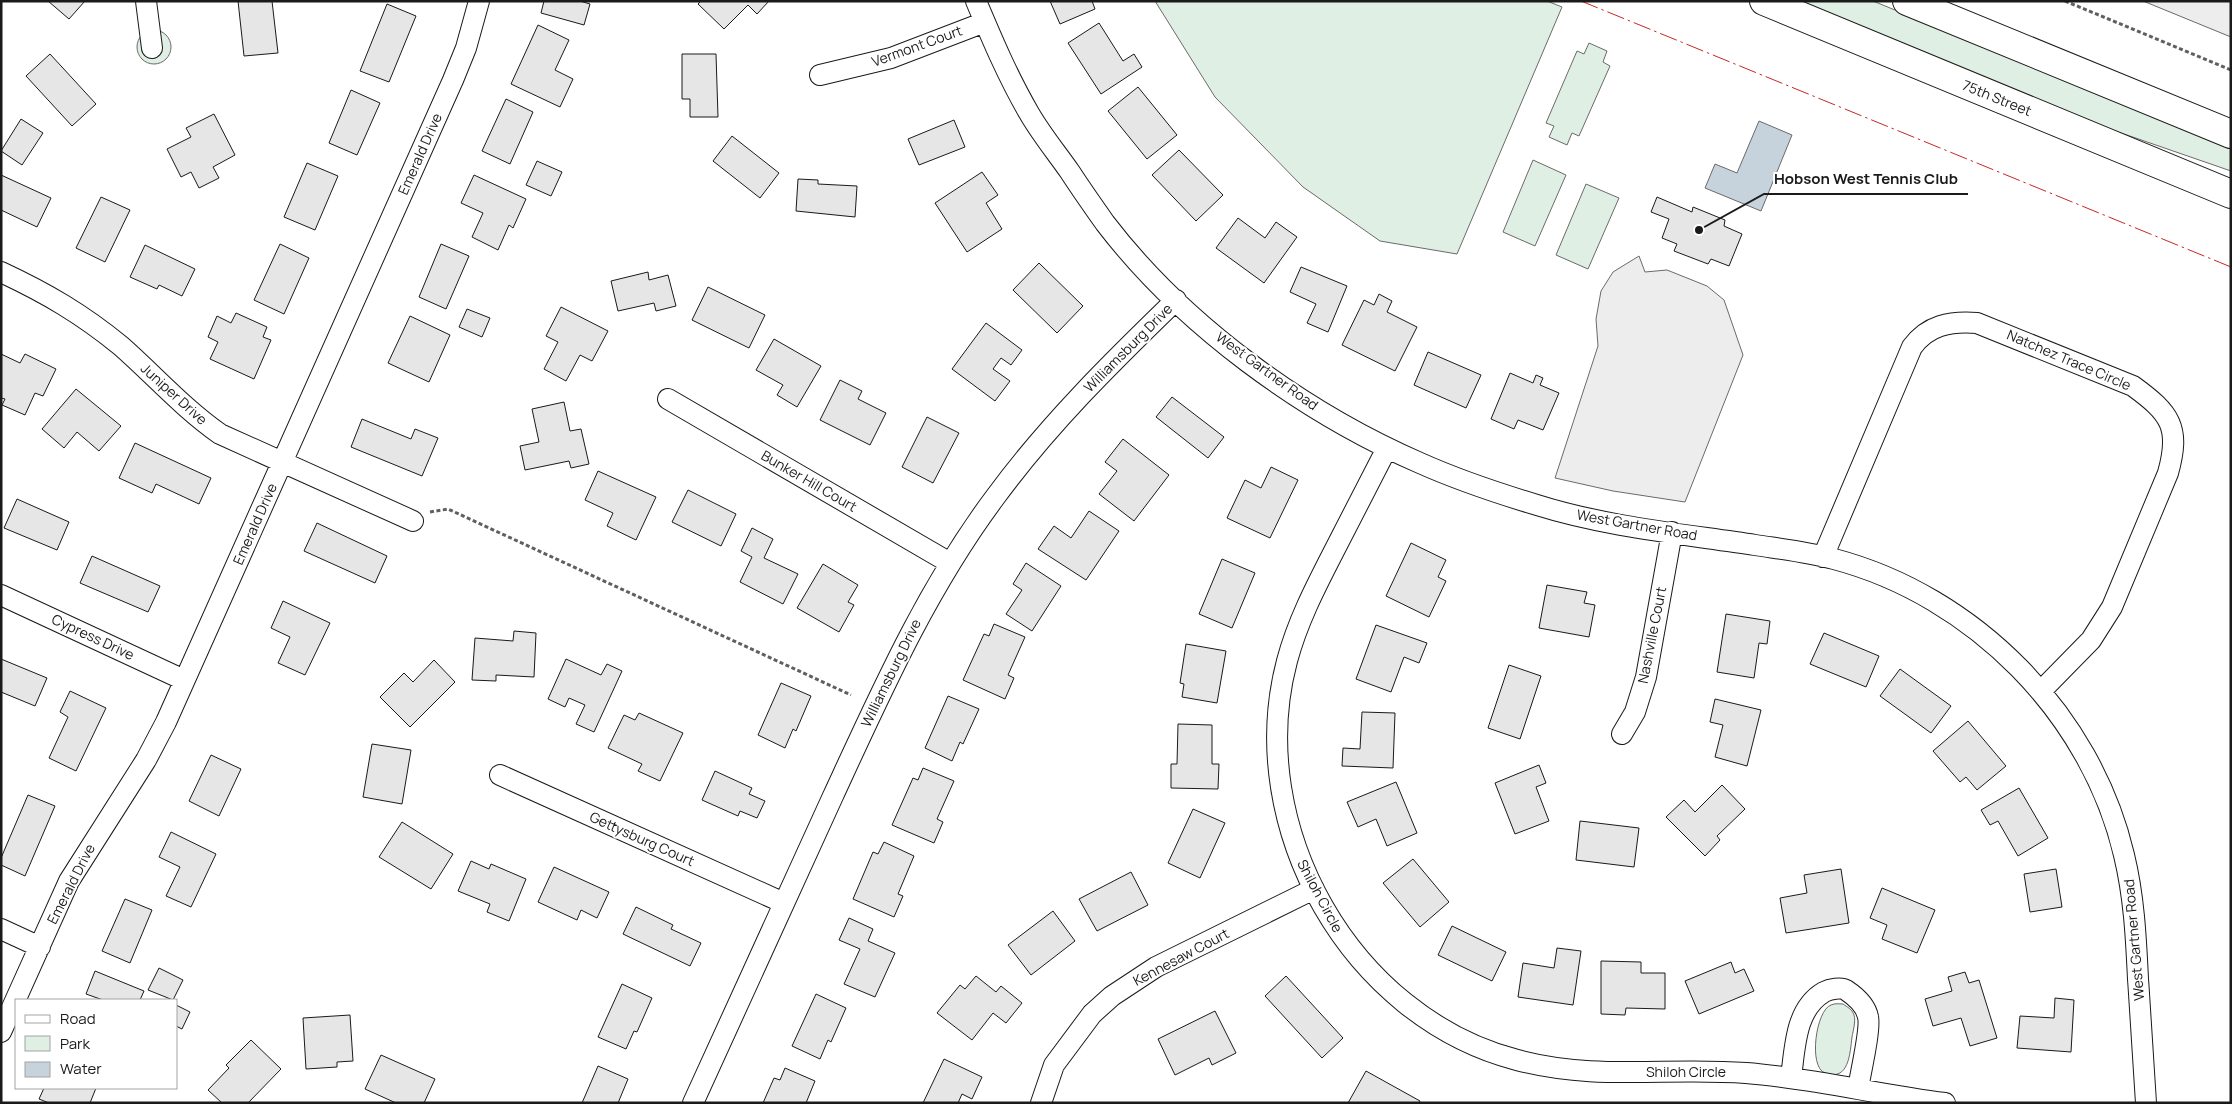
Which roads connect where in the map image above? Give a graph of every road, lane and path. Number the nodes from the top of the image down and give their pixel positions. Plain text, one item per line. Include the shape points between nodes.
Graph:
1 (146, 1) edge
2 (480, 1) edge
3 (976, 1) edge
4 (1764, 1) edge
5 (1907, 1) edge
6 (2065, 1) edge
7 (985, 22) junction
8 (152, 48) dead end
9 (2231, 70) edge
10 (820, 75) dead end
11 (2231, 134) edge
12 (2231, 194) edge
13 (1, 272) edge
14 (1176, 300) junction
15 (668, 399) dead end
16 (1387, 448) junction
17 (282, 462) junction
18 (419, 516) joint
19 (1672, 532) junction
20 (1823, 557) junction
21 (950, 563) junction
22 (1, 595) edge
23 (184, 680) junction
24 (2041, 692) junction
25 (851, 694) dead end
26 (1622, 734) dead end
27 (500, 775) dead end
28 (1314, 889) junction
29 (784, 903) junction
30 (1, 929) edge
31 (40, 947) junction
32 (16, 999) edge
33 (15, 1001) edge
34 (1, 1032) edge
35 (1791, 1078) junction
36 (1858, 1089) junction
37 (693, 1103) edge
38 (1041, 1103) edge
39 (1945, 1103) edge
40 (2146, 1103) edge

1 - 8 street
2 - 17 street, Emerald Drive via 453,80
3 - 7 street, West Gartner Road
4 - 12 main road, 75th Street
5 - 11 main road
6 - 9 path
7 - 10 street, Vermont Court via 891,58
7 - 14 street, West Gartner Road via 1031,117 1106,225
13 - 17 street, Juniper Drive via 57,299 86,319 121,346 193,415 220,434
14 - 16 street, West Gartner Road via 1274,380
14 - 21 street, Williamsburg Drive via 1097,377 1041,439 996,496
15 - 21 street, Bunker Hill Court
16 - 19 street, West Gartner Road via 1460,479 1542,506
16 - 28 street, Shiloh Circle via 1298,626 1286,664 1279,711 1278,757 1282,795 1296,850
17 - 18 street, Juniper Drive
17 - 23 street, Emerald Drive
18 - 25 path via 448,510
19 - 20 street, West Gartner Road
19 - 26 street, Nashville Court via 1646,677 1635,712
20 - 24 street, West Gartner Road via 1870,571 1935,602 1990,641
20 - 24 street, Natchez Trace Circle via 1912,348 1931,329 1960,322 1977,323 2133,386 2155,402 2168,420 2174,437 2168,473 2112,607 2091,640
21 - 29 street, Williamsburg Drive via 895,662
22 - 23 street, Cypress Drive
23 - 31 street, Emerald Drive via 146,760 69,881
24 - 40 street, West Gartner Road via 2062,718 2086,759 2106,800 2123,851 2134,918
27 - 29 street, Gettysburg Court
28 - 35 street, Shiloh Circle via 1331,922 1375,976 1409,1006 1471,1043 1514,1060 1562,1070 1746,1073
28 - 38 street, Kennesaw Court via 1156,968 1112,996 1092,1014 1054,1065
29 - 37 street, Williamsburg Drive
30 - 31 street
31 - 32 street, Emerald Drive
33 - 34 street, Emerald Drive
35 - 36 street, Shiloh Circle
35 - 36 street via 1797,1032 1804,1011 1816,996 1829,989 1844,988 1857,998 1868,1017
36 - 39 street, Shiloh Circle

